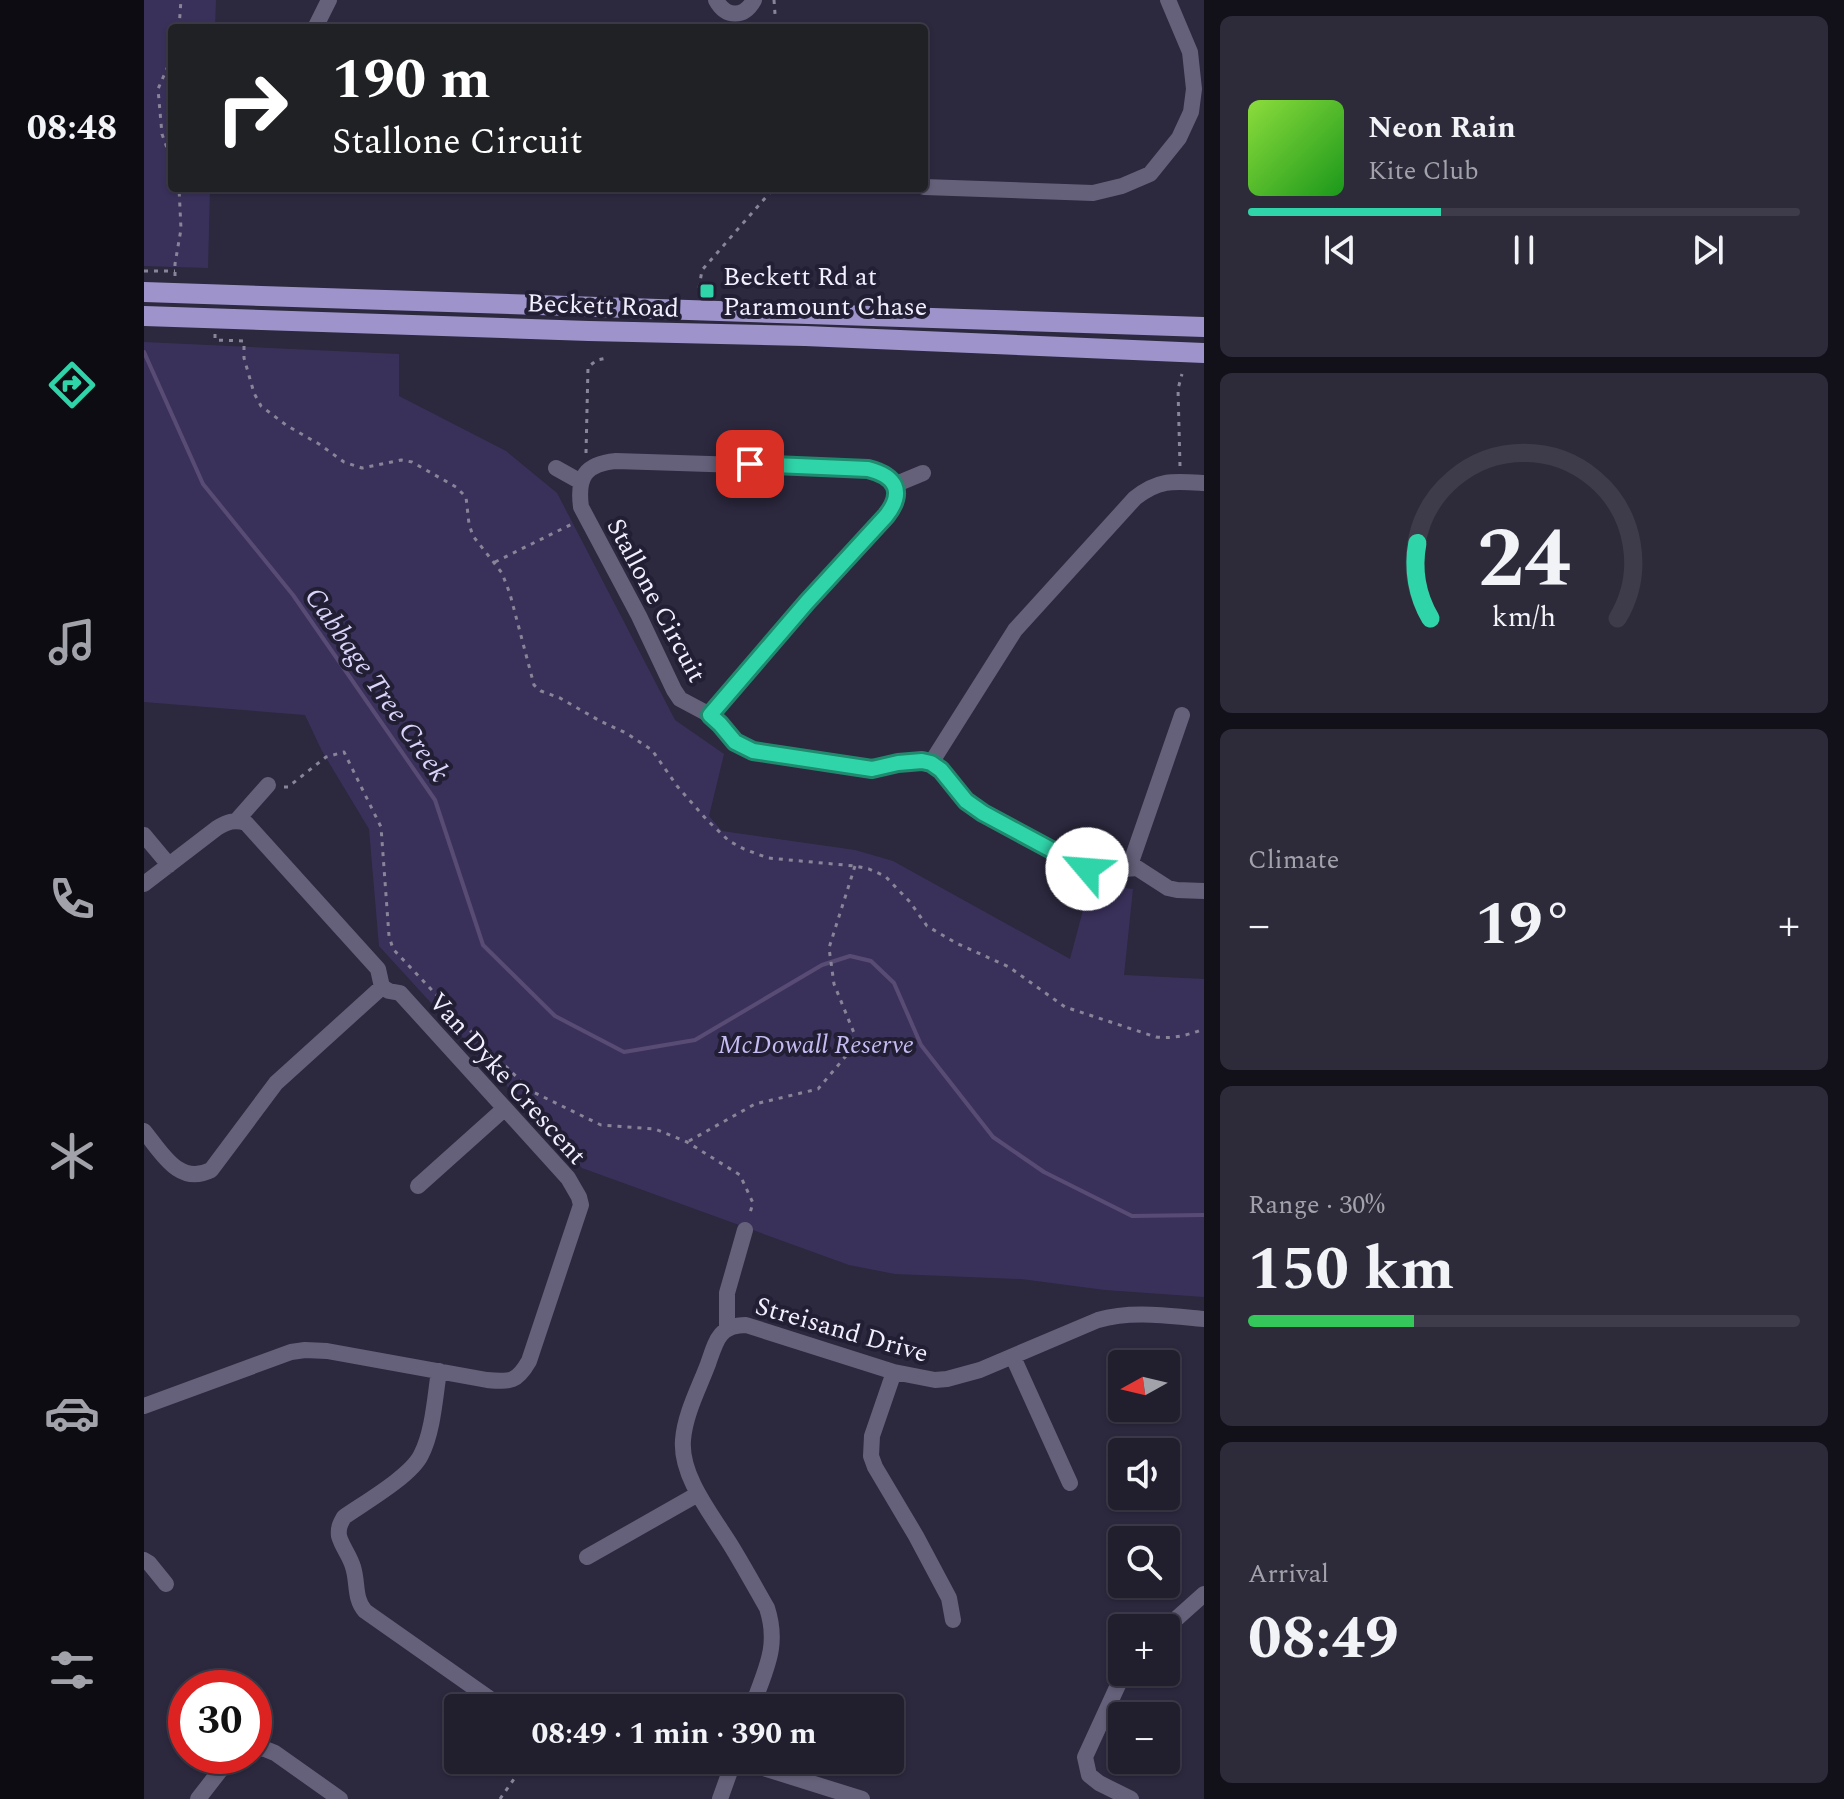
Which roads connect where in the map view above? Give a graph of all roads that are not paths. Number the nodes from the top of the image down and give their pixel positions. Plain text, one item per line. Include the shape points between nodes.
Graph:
1 (329, 0) edge
2 (716, 0) edge
3 (754, 0) edge
4 (1168, 0) edge
5 (734, 21) edge
6 (317, 24) edge
7 (1199, 89) edge
8 (928, 187) edge
9 (144, 292) edge
10 (144, 316) edge
11 (1204, 327) edge
12 (1204, 353) edge
13 (556, 468) dead end
14 (923, 473) dead end
15 (581, 482) junction
16 (1204, 483) edge
17 (894, 485) junction
18 (710, 715) junction
19 (1182, 715) dead end
20 (931, 763) junction
21 (268, 785) road end
22 (237, 820) junction
23 (144, 835) edge
24 (169, 865) junction
25 (1129, 868) junction
26 (144, 884) edge
27 (1204, 891) edge
28 (382, 987) junction
29 (504, 1109) junction
30 (144, 1131) edge
31 (418, 1186) dead end
32 (745, 1230) road end
33 (1204, 1319) edge
34 (727, 1328) junction
35 (1013, 1357) junction
36 (439, 1371) junction
37 (894, 1372) junction
38 (144, 1406) edge
39 (1070, 1483) dead end
40 (698, 1494) junction
41 (587, 1557) dead end
42 (144, 1560) edge
43 (166, 1584) dead end
44 (1204, 1594) edge
45 (1180, 1615) edge
46 (953, 1620) dead end
47 (1118, 1686) edge
48 (483, 1694) edge
49 (757, 1694) edge
50 (272, 1752) edge
51 (217, 1774) edge
52 (730, 1774) edge
53 (781, 1774) edge
54 (198, 1799) edge
55 (340, 1799) edge
56 (720, 1799) edge
57 (862, 1799) edge
58 (1131, 1799) edge

1 - 6 street
2 - 5 street
3 - 5 street
4 - 7 street
7 - 8 street via 1179,138 1150,174 1122,186 1093,193
9 - 11 main road, Beckett Road
10 - 12 main road, Beckett Road
13 - 15 street
14 - 17 street
15 - 17 street via 593,466 616,461 868,469 883,473
15 - 18 street, Stallone Circuit via 585,517 674,690
16 - 20 street via 1165,482 1135,498 1015,630
17 - 18 street, Stallone Circuit via 893,508
18 - 20 street via 735,742 753,751 872,769
19 - 25 street
20 - 25 street via 983,813 1074,863 1100,871
21 - 22 street
22 - 24 street via 217,828
22 - 28 street, Van Dyke Crescent via 256,833 378,969
23 - 24 street
24 - 26 street
25 - 27 street via 1168,888
28 - 29 street, Van Dyke Crescent via 400,993
28 - 30 street via 276,1083 211,1170 198,1175 181,1172
29 - 31 street
29 - 36 street, Van Dyke Crescent via 568,1178 579,1197 579,1215 520,1376 504,1381
32 - 34 street via 727,1293
33 - 35 street, Streisand Drive via 1114,1315
34 - 37 street, Streisand Drive via 746,1325
34 - 40 street, Streisand Drive via 714,1345 683,1438
35 - 37 street, Streisand Drive via 947,1379
35 - 39 street
36 - 38 street, Van Dyke Crescent via 305,1350
36 - 48 street via 421,1456 344,1517 340,1538 352,1563 360,1606
37 - 46 street via 872,1436 871,1456 949,1598
40 - 41 street
40 - 49 street, Streisand Drive via 772,1624 771,1651
42 - 43 street
44 - 45 street
47 - 58 street via 1085,1757 1089,1775
50 - 55 street
51 - 54 street
52 - 56 street
53 - 57 street

